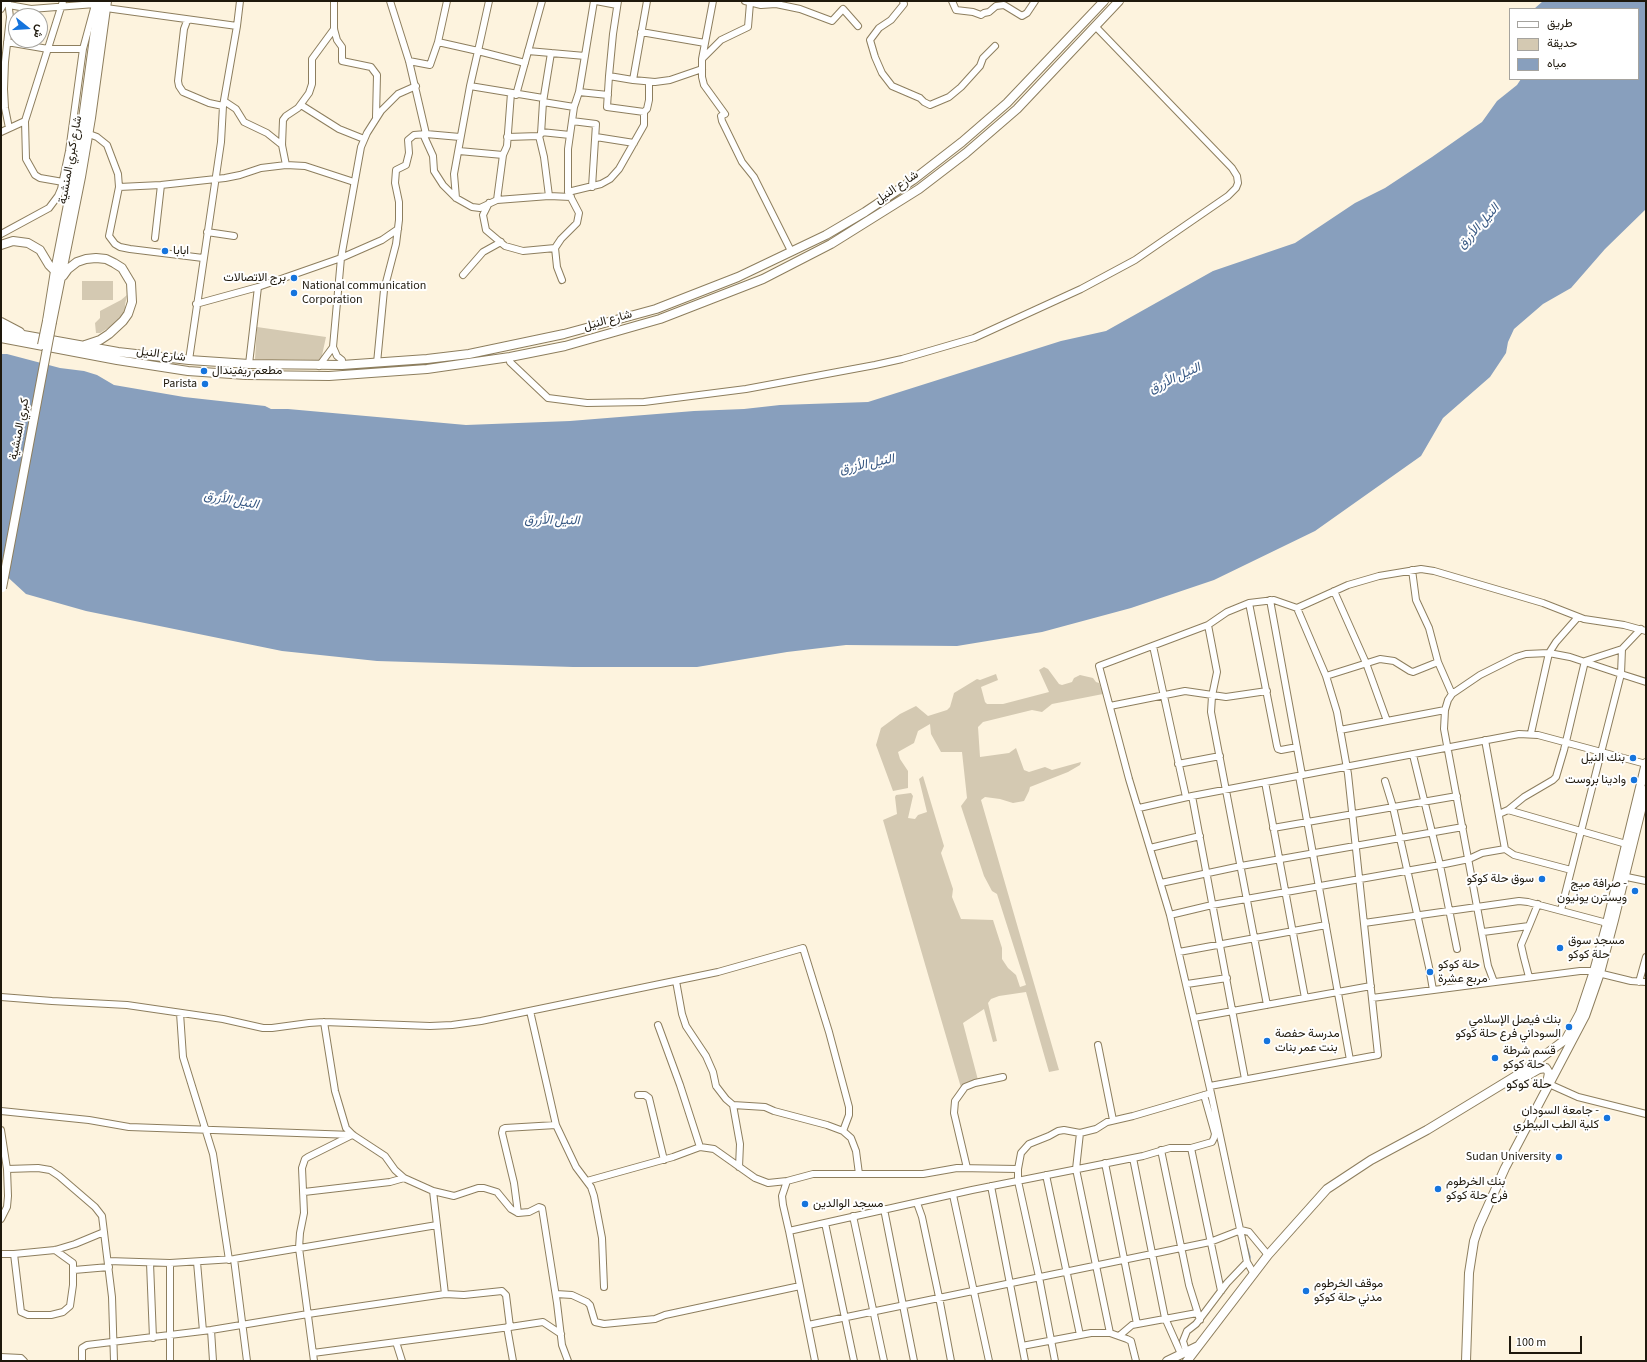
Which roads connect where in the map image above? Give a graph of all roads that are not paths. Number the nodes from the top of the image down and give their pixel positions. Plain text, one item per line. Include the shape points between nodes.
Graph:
1 (240, 1) edge
2 (334, 1) edge
3 (390, 1) edge
4 (447, 1) edge
5 (489, 1) edge
6 (542, 1) edge
7 (595, 1) edge
8 (647, 1) edge
9 (713, 1) edge
10 (903, 1) edge
11 (952, 1) edge
12 (1035, 1) edge
13 (1104, 1) edge
14 (1119, 1) edge
15 (7, 2) edge
16 (97, 2) edge
17 (748, 2) edge
18 (776, 2) edge
19 (618, 3) edge
20 (62, 4) edge
21 (106, 5) edge
22 (1, 10) edge
23 (189, 20) junction
24 (237, 26) junction
25 (858, 26) dead end
26 (1095, 26) junction
27 (334, 29) junction
28 (641, 32) junction
29 (7, 42) junction
30 (438, 42) junction
31 (705, 43) junction
32 (995, 46) dead end
33 (48, 49) junction
34 (83, 50) junction
35 (478, 51) junction
36 (528, 51) junction
37 (551, 53) junction
38 (585, 56) junction
39 (409, 60) junction
40 (702, 60) junction
41 (525, 63) junction
42 (702, 69) junction
43 (609, 76) junction
44 (633, 80) junction
45 (649, 82) junction
46 (416, 86) junction
47 (470, 86) junction
48 (579, 92) junction
49 (513, 94) junction
50 (608, 95) junction
51 (543, 100) junction
52 (224, 104) junction
53 (301, 105) junction
54 (574, 108) junction
55 (644, 112) junction
56 (376, 116) junction
57 (25, 121) junction
58 (572, 121) junction
59 (9, 128) junction
60 (1, 132) edge
61 (89, 134) junction
62 (424, 134) junction
63 (540, 134) junction
64 (570, 135) junction
65 (460, 137) junction
66 (507, 137) junction
67 (596, 137) junction
68 (364, 139) junction
69 (634, 143) junction
70 (282, 146) junction
71 (459, 151) junction
72 (503, 155) junction
73 (286, 165) junction
74 (215, 178) junction
75 (64, 182) junction
76 (354, 182) junction
77 (161, 185) junction
78 (119, 187) junction
79 (592, 187) junction
80 (570, 194) junction
81 (549, 196) junction
82 (456, 198) junction
83 (497, 200) junction
84 (490, 203) junction
85 (398, 229) junction
86 (207, 232) junction
87 (1, 234) edge
88 (234, 236) dead end
89 (155, 238) dead end
90 (501, 242) junction
91 (1, 245) edge
92 (555, 248) junction
93 (791, 251) junction
94 (204, 258) junction
95 (341, 258) junction
96 (55, 271) junction
97 (751, 271) junction
98 (463, 275) dead end
99 (738, 277) junction
100 (61, 278) junction
101 (562, 280) dead end
102 (757, 282) junction
103 (258, 287) junction
104 (742, 288) junction
105 (196, 304) junction
106 (50, 321) junction
107 (1, 322) edge
108 (1, 331) edge
109 (564, 334) junction
110 (29, 336) junction
111 (1, 338) edge
112 (546, 339) junction
113 (82, 346) junction
114 (565, 346) junction
115 (333, 347) junction
116 (547, 349) junction
117 (510, 358) junction
118 (189, 360) junction
119 (376, 363) junction
120 (249, 364) junction
121 (342, 365) junction
122 (319, 366) junction
123 (1, 562) edge
124 (1412, 570) junction
125 (1, 590) edge
126 (1334, 591) junction
127 (1270, 600) junction
128 (1249, 604) junction
129 (1297, 608) junction
130 (1578, 617) junction
131 (1208, 625) junction
132 (1644, 630) edge
133 (1153, 646) junction
134 (1622, 649) junction
135 (1549, 653) junction
136 (1585, 661) junction
137 (1438, 662) junction
138 (1366, 663) junction
139 (1621, 674) junction
140 (1326, 676) junction
141 (1646, 682) edge
142 (1267, 691) junction
143 (1452, 694) junction
144 (1163, 695) junction
145 (1212, 696) junction
146 (1110, 706) junction
147 (1445, 710) junction
148 (1387, 721) junction
149 (1340, 730) junction
150 (1531, 733) junction
151 (1485, 740) junction
152 (1566, 743) junction
153 (1296, 747) junction
154 (1448, 747) junction
155 (1601, 753) junction
156 (1413, 755) junction
157 (1220, 756) junction
158 (1646, 763) edge
159 (1178, 764) junction
160 (1347, 767) junction
161 (1300, 775) junction
162 (1385, 781) dead end
163 (1265, 782) junction
164 (1227, 789) junction
165 (1646, 790) edge
166 (1189, 796) junction
167 (1457, 796) junction
168 (1424, 802) junction
169 (1645, 803) edge
170 (1393, 807) junction
171 (1138, 808) junction
172 (1508, 810) junction
173 (1352, 814) junction
174 (1499, 814) junction
175 (1307, 822) junction
176 (1463, 827) junction
177 (1273, 828) junction
178 (1432, 832) junction
179 (1581, 832) junction
180 (1200, 836) junction
181 (1399, 838) junction
182 (1626, 844) junction
183 (1356, 846) junction
184 (1150, 848) junction
185 (1505, 849) junction
186 (1313, 854) junction
187 (1280, 859) junction
188 (1469, 859) junction
189 (1440, 865) junction
190 (1241, 866) junction
191 (1571, 870) junction
192 (1406, 871) junction
193 (1208, 874) junction
194 (1622, 876) junction
195 (1360, 878) junction
196 (1646, 882) edge
197 (1161, 883) junction
198 (1319, 886) junction
199 (1286, 893) junction
200 (1248, 899) junction
201 (1538, 904) junction
202 (1212, 905) junction
203 (1478, 906) junction
204 (1449, 910) junction
205 (1561, 910) junction
206 (1417, 914) junction
207 (1170, 915) junction
208 (1607, 922) junction
209 (1364, 923) junction
210 (1326, 925) junction
211 (1529, 926) junction
212 (1292, 931) junction
213 (1483, 932) junction
214 (1255, 939) junction
215 (1221, 946) junction
216 (1457, 949) dead end
217 (1179, 952) junction
218 (1646, 957) edge
219 (1597, 972) junction
220 (1529, 977) junction
221 (1227, 978) junction
222 (676, 981) junction
223 (1494, 982) junction
224 (1643, 982) edge
225 (1187, 984) junction
226 (1371, 986) junction
227 (1433, 990) junction
228 (1338, 992) junction
229 (1, 997) edge
230 (1305, 998) junction
231 (1372, 998) junction
232 (1267, 1005) junction
233 (530, 1010) junction
234 (1233, 1012) junction
235 (180, 1013) junction
236 (1194, 1018) junction
237 (324, 1022) junction
238 (658, 1025) dead end
239 (1098, 1045) dead end
240 (1350, 1060) junction
241 (1003, 1077) dead end
242 (1514, 1078) junction
243 (1245, 1079) junction
244 (1210, 1086) junction
245 (1547, 1087) junction
246 (1211, 1092) junction
247 (638, 1095) dead end
248 (1204, 1095) junction
249 (733, 1105) junction
250 (1, 1111) edge
251 (1646, 1114) edge
252 (1113, 1120) junction
253 (556, 1125) junction
254 (1, 1130) edge
255 (205, 1130) junction
256 (843, 1131) junction
257 (1080, 1133) junction
258 (353, 1134) junction
259 (700, 1147) junction
260 (1191, 1148) junction
261 (1161, 1150) junction
262 (1133, 1158) junction
263 (664, 1160) junction
264 (1106, 1163) junction
265 (739, 1167) junction
266 (967, 1168) junction
267 (8, 1169) junction
268 (1018, 1169) junction
269 (1076, 1169) junction
270 (859, 1174) junction
271 (1046, 1175) junction
272 (404, 1178) junction
273 (586, 1181) junction
274 (787, 1181) junction
275 (1018, 1181) junction
276 (991, 1186) junction
277 (304, 1192) junction
278 (433, 1192) junction
279 (953, 1195) junction
280 (917, 1203) junction
281 (884, 1209) junction
282 (518, 1213) junction
283 (854, 1216) junction
284 (1, 1219) edge
285 (825, 1223) junction
286 (437, 1225) junction
287 (1241, 1230) junction
288 (789, 1231) junction
289 (104, 1232) junction
290 (1210, 1242) junction
291 (299, 1248) junction
292 (1182, 1248) junction
293 (55, 1250) junction
294 (1153, 1253) junction
295 (1, 1254) edge
296 (14, 1254) junction
297 (1268, 1255) junction
298 (1124, 1259) junction
299 (232, 1260) junction
300 (197, 1262) junction
301 (1247, 1262) junction
302 (150, 1263) junction
303 (170, 1263) junction
304 (109, 1264) junction
305 (1096, 1265) junction
306 (74, 1270) junction
307 (1067, 1271) junction
308 (1254, 1274) junction
309 (1039, 1277) junction
310 (1010, 1283) junction
311 (604, 1286) dead end
312 (800, 1286) junction
313 (973, 1290) junction
314 (1221, 1291) junction
315 (445, 1294) junction
316 (556, 1294) junction
317 (939, 1297) junction
318 (902, 1305) junction
319 (873, 1311) junction
320 (1197, 1313) junction
321 (308, 1314) junction
322 (845, 1317) junction
323 (1165, 1318) junction
324 (1200, 1320) junction
325 (1137, 1324) junction
326 (242, 1325) junction
327 (808, 1325) junction
328 (508, 1327) junction
329 (212, 1330) junction
330 (203, 1331) junction
331 (1110, 1333) junction
332 (561, 1334) junction
333 (170, 1335) junction
334 (1080, 1335) junction
335 (1119, 1336) junction
336 (153, 1338) junction
337 (1051, 1341) junction
338 (114, 1342) junction
339 (396, 1342) junction
340 (1022, 1346) junction
341 (1199, 1346) junction
342 (313, 1353) junction
343 (1184, 1353) junction
344 (1, 1357) edge
345 (24, 1361) edge
346 (82, 1361) edge
347 (114, 1361) edge
348 (170, 1361) edge
349 (213, 1361) edge
350 (247, 1361) edge
351 (314, 1361) edge
352 (402, 1361) edge
353 (513, 1361) edge
354 (568, 1361) edge
355 (815, 1361) edge
356 (854, 1361) edge
357 (884, 1361) edge
358 (914, 1361) edge
359 (951, 1361) edge
360 (989, 1361) edge
361 (1025, 1361) edge
362 (1055, 1361) edge
363 (1136, 1361) edge
364 (1167, 1361) edge
365 (1188, 1361) edge
366 (1466, 1361) edge

1 - 24 street
2 - 27 street
3 - 39 street
4 - 30 street
5 - 35 street
6 - 36 street
7 - 19 street
7 - 38 street
8 - 28 street
9 - 31 street
10 - 32 street via 904,4 891,20 879,28 870,40 882,73 892,86 930,105 949,97 961,87
11 - 12 street via 956,10 981,15 996,6 1004,5 1022,16
13 - 93 main road, شارع النيل via 1024,86 962,142 913,180 865,212 826,235
14 - 26 main road, شارع النيل
15 - 20 street via 31,9
15 - 22 street
15 - 29 street via 10,17
16 - 20 street
16 - 34 street
16 - 96 main road, شارع كبري المنشية via 79,148
17 - 18 street via 766,5
17 - 40 street via 748,27 720,40
18 - 25 street via 832,21 843,9
19 - 43 street
20 - 33 street
21 - 23 street
21 - 61 main road, شارع كبري المنشية
23 - 24 street
23 - 52 street via 184,29 179,86 183,92 209,103
24 - 52 street
26 - 102 main road, شارع النيل via 1017,109 942,172 862,226
26 - 117 street via 1238,176 1236,188 1228,196 1135,260 974,338 902,359 746,389 644,402 587,403 548,398 510,362
27 - 53 street via 312,59 312,84
27 - 56 street via 342,47 342,61 371,67 377,75
28 - 31 street
28 - 44 street
29 - 33 street
29 - 59 street via 4,89
30 - 35 street
30 - 39 street via 430,65
31 - 40 street
33 - 34 street
33 - 57 street
34 - 75 street
35 - 41 street
35 - 47 street
36 - 37 street
36 - 41 street
37 - 38 street
37 - 51 street
38 - 48 street
39 - 46 street
40 - 42 street
41 - 49 street
42 - 45 street via 670,80
42 - 93 street via 704,85 725,114 721,116 722,121 742,162 754,177
43 - 44 street
43 - 50 street
44 - 45 street
45 - 55 street via 649,100
46 - 56 street via 392,98
46 - 62 street
47 - 49 street
47 - 65 street
48 - 50 street
48 - 54 street
49 - 51 street
49 - 66 street
50 - 55 street via 608,108
51 - 54 street
51 - 63 street
52 - 70 street via 236,110 244,122 267,133
52 - 74 street
53 - 68 street via 339,129
53 - 70 street via 283,120
54 - 58 street
55 - 69 street via 645,121
56 - 68 street
57 - 59 street
57 - 75 street via 26,159 35,175
58 - 64 street
58 - 67 street via 596,124
59 - 60 street
61 - 78 street via 107,145 118,174
61 - 100 main road, شارع كبري المنشية
62 - 65 street
62 - 82 street via 433,156 434,172
62 - 85 street via 414,135 408,140 406,165 396,170
63 - 64 street
63 - 66 street
63 - 81 street
64 - 80 street
65 - 71 street
66 - 72 street
67 - 69 street
67 - 79 street
68 - 76 street
69 - 79 street via 616,174
70 - 73 street
71 - 72 street
71 - 82 street via 454,174
72 - 83 street
73 - 74 street via 272,166 233,177
73 - 76 street via 305,166
74 - 77 street
74 - 86 street
75 - 87 street via 49,208
76 - 95 street
77 - 78 street
77 - 89 street
78 - 94 street via 109,236 115,244 130,250
79 - 80 street
80 - 81 street
80 - 92 street via 579,213 577,223
81 - 83 street
82 - 84 street via 476,208
83 - 84 street
84 - 90 street via 483,215 486,230
85 - 95 street via 382,240
85 - 119 street via 384,290
86 - 88 street
86 - 94 street
90 - 92 street via 505,246 523,251
90 - 98 street via 483,252
91 - 96 main road via 13,241 28,243 44,254
92 - 101 street via 557,267
93 - 97 main road, شارع النيل
94 - 105 street
95 - 103 street
95 - 115 street
96 - 106 main road, شارع كبري المنشية
97 - 99 main road, شارع النيل
97 - 102 main road
99 - 104 main road via 742,281
99 - 109 main road, شارع النيل via 656,309
100 - 106 main road, شارع كبري المنشية
100 - 113 main road via 77,262 96,258 114,263 131,284 132,302 123,321 100,340
102 - 104 main road, شارع النيل
103 - 105 street
103 - 120 street
104 - 114 main road, شارع النيل via 660,319
105 - 118 street
106 - 123 main road, كبري المنشية, bridge
106 - 125 main road, كبري المنشية, bridge
107 - 110 main road
108 - 110 main road, شارع النيل
109 - 112 main road, شارع النيل
109 - 114 main road via 562,339
110 - 113 main road, شارع النيل
111 - 117 main road, شارع النيل via 147,365 246,375 373,374
112 - 116 main road via 549,343
112 - 119 main road, شارع النيل via 469,354
113 - 118 main road, شارع النيل
114 - 116 main road, شارع النيل
115 - 121 street via 342,360
115 - 122 street
116 - 117 main road, شارع النيل
118 - 120 main road, شارع النيل
119 - 121 main road, شارع النيل
120 - 122 main road, شارع النيل
121 - 122 main road, شارع النيل
124 - 126 street via 1379,576
124 - 130 street via 1434,571 1543,603
124 - 137 street via 1416,600 1429,628
126 - 129 street
126 - 138 street
127 - 128 street
127 - 129 street
127 - 153 street
128 - 131 street via 1227,612
128 - 142 street
129 - 140 street
130 - 132 street
130 - 135 street
131 - 133 street
131 - 145 street via 1217,672
132 - 134 street
133 - 144 street
133 - 146 street via 1099,666
134 - 136 street
134 - 139 street
135 - 136 street
135 - 143 street via 1532,653 1516,657 1480,675
135 - 150 street
136 - 139 street
136 - 152 street
137 - 138 street via 1413,672 1394,660 1380,659
137 - 143 street
138 - 140 street
138 - 148 street
139 - 141 street
139 - 155 street
140 - 149 street
142 - 145 street via 1232,697
142 - 153 street via 1278,749
143 - 147 street
144 - 145 street via 1185,691
144 - 146 street
144 - 159 street
145 - 157 street via 1211,712
146 - 171 street
147 - 148 street
147 - 154 street via 1444,725
148 - 149 street
149 - 160 street
150 - 151 street
150 - 152 street
151 - 154 street
151 - 174 street
152 - 155 street
152 - 172 street via 1558,772 1553,780
153 - 161 street
154 - 156 street
154 - 167 street
155 - 158 street
155 - 179 street
156 - 160 street
156 - 168 street
157 - 159 street
157 - 164 street
158 - 182 main road
159 - 166 street
160 - 161 street
160 - 173 street
161 - 163 street
161 - 175 street
162 - 170 street
163 - 164 street
163 - 177 street
164 - 166 street
164 - 190 street
165 - 169 main road
166 - 171 street
166 - 180 street
167 - 168 street
167 - 176 street
168 - 170 street
168 - 178 street
169 - 194 main road
170 - 173 street
170 - 181 street
171 - 184 street
172 - 174 street
172 - 179 street
173 - 175 street
173 - 183 street
174 - 185 street
175 - 177 street
175 - 186 street
176 - 178 street
176 - 188 street
177 - 187 street
178 - 181 street
178 - 189 street
179 - 182 street
179 - 191 street
180 - 184 street
180 - 193 street
181 - 183 street
181 - 192 street
182 - 194 main road
183 - 186 street
183 - 195 street
184 - 197 street
185 - 188 street via 1482,853
185 - 191 street via 1514,855
186 - 187 street
186 - 198 street
187 - 190 street
187 - 199 street
188 - 189 street
188 - 203 street
189 - 192 street
189 - 204 street
190 - 193 street
190 - 200 street
191 - 205 street
192 - 195 street
192 - 206 street
193 - 197 street
193 - 202 street
194 - 196 street
194 - 208 main road
194 - 219 main road
195 - 198 street
195 - 209 street
197 - 207 street
198 - 199 street
198 - 210 street
199 - 200 street
199 - 212 street
200 - 202 street
200 - 214 street
201 - 203 street via 1518,901
201 - 205 street
201 - 211 street
202 - 207 street
202 - 215 street
203 - 204 street
203 - 213 street
204 - 206 street
204 - 216 street
205 - 208 street
206 - 209 street
206 - 227 street
207 - 217 street
208 - 219 main road
209 - 226 street
210 - 212 street
210 - 228 street
211 - 213 street
211 - 220 street via 1521,945
212 - 214 street
212 - 230 street
213 - 223 street via 1488,966
214 - 215 street
214 - 232 street
215 - 217 street
215 - 221 street
217 - 225 street
218 - 224 street
219 - 220 street via 1580,971
219 - 224 street
219 - 242 main road via 1566,1039
219 - 245 main road via 1585,1016
220 - 223 street
221 - 225 street
221 - 234 street
222 - 233 street
222 - 249 street via 686,1026 706,1056 718,1089
222 - 256 street via 738,967 803,948 849,1107
223 - 227 street
225 - 236 street
226 - 228 street
226 - 231 street
227 - 231 street
228 - 230 street
228 - 240 street
229 - 235 street via 127,1005
230 - 232 street
231 - 240 street via 1378,1054
232 - 234 street
233 - 237 street via 445,1026
233 - 253 street
234 - 236 street
234 - 243 street
235 - 237 street via 264,1028
235 - 255 street via 183,1057
236 - 244 street
237 - 258 street via 335,1091 346,1128
238 - 259 street
239 - 252 street
240 - 243 street
241 - 266 street via 975,1083 965,1088 955,1101 954,1113
242 - 245 main road via 1525,1077 1546,1068 1549,1073
242 - 297 main road via 1371,1160 1327,1189
243 - 244 street
244 - 246 street
245 - 251 street
245 - 366 main road via 1505,1168 1474,1241 1469,1273
246 - 248 street
246 - 287 street
247 - 263 street via 649,1098
248 - 252 street
248 - 260 street via 1214,1138 1212,1142
249 - 256 street via 765,1107
249 - 265 street via 740,1144
250 - 255 street via 129,1127
252 - 257 street via 1096,1129
253 - 273 street via 576,1167
253 - 282 street via 503,1129
254 - 267 street
255 - 258 street
255 - 299 street via 216,1164
256 - 270 street via 851,1138 856,1151
257 - 268 street via 1058,1131 1029,1144 1021,1153
257 - 269 street
258 - 272 street via 385,1156
258 - 277 street via 305,1159 302,1174
259 - 263 street
259 - 265 street via 714,1149
260 - 261 street
260 - 290 street
261 - 262 street
261 - 292 street
262 - 264 street
262 - 294 street
263 - 273 street
264 - 269 street
264 - 298 street
265 - 274 street via 762,1182
266 - 268 street
266 - 270 street via 923,1174
267 - 284 street via 7,1208
267 - 289 street via 44,1168 59,1176 99,1212
268 - 275 street
269 - 271 street
269 - 305 street
270 - 274 street via 813,1174
271 - 275 street
271 - 307 street
272 - 277 street via 390,1182
272 - 278 street
273 - 311 street via 591,1187 598,1214
274 - 288 street via 782,1196
275 - 276 street
275 - 309 street
276 - 279 street
276 - 310 street
277 - 291 street
278 - 282 street via 454,1196 478,1188 490,1189 497,1192 511,1209
278 - 286 street
279 - 280 street
279 - 313 street
280 - 281 street
280 - 317 street
281 - 283 street
281 - 318 street
282 - 316 street via 529,1212 539,1207 543,1210
283 - 285 street
283 - 319 street
285 - 288 street
285 - 322 street
286 - 291 street
286 - 315 street
287 - 290 street
287 - 297 street via 1249,1232
287 - 301 street
288 - 312 street
289 - 293 street
289 - 304 street
290 - 292 street
290 - 314 street
291 - 299 street
291 - 321 street
292 - 294 street
292 - 320 street
293 - 296 street
293 - 306 street via 73,1264
294 - 298 street
294 - 323 street
295 - 296 street
296 - 306 street via 20,1310 25,1314 51,1315 67,1309 71,1303
297 - 308 main road
298 - 305 street
298 - 325 street
299 - 300 street
299 - 326 street
300 - 303 street
300 - 330 street
301 - 308 street
301 - 314 street
302 - 303 street
302 - 304 street
302 - 336 street
303 - 333 street
304 - 306 street
304 - 338 street
305 - 307 street
305 - 331 street
307 - 309 street
307 - 334 street
308 - 341 main road
309 - 310 street
309 - 337 street
310 - 313 street
310 - 340 street
312 - 316 street via 655,1319 604,1324 595,1322 587,1302 572,1295
312 - 327 street
313 - 317 street
313 - 360 street
314 - 324 street
315 - 321 street
315 - 328 street via 504,1292
316 - 332 street
317 - 318 street
317 - 359 street
318 - 319 street
318 - 358 street
319 - 322 street
319 - 357 street
320 - 323 street
320 - 324 street
321 - 326 street
321 - 342 street
322 - 327 street
322 - 356 street
323 - 325 street
323 - 343 street
324 - 343 street via 1184,1336
325 - 335 street
326 - 329 street
326 - 350 street
327 - 355 street
328 - 332 street via 543,1322
328 - 339 street
328 - 353 street
329 - 330 street
329 - 349 street
330 - 333 street
331 - 334 street
331 - 335 street
332 - 354 street
333 - 336 street
333 - 348 street
334 - 337 street
335 - 363 street via 1131,1341
336 - 338 street
337 - 340 street
337 - 362 street
338 - 346 street via 83,1346
338 - 347 street
339 - 342 street
339 - 352 street
340 - 361 street
341 - 343 main road
341 - 365 main road
342 - 351 street
343 - 364 main road
344 - 345 street via 21,1358

